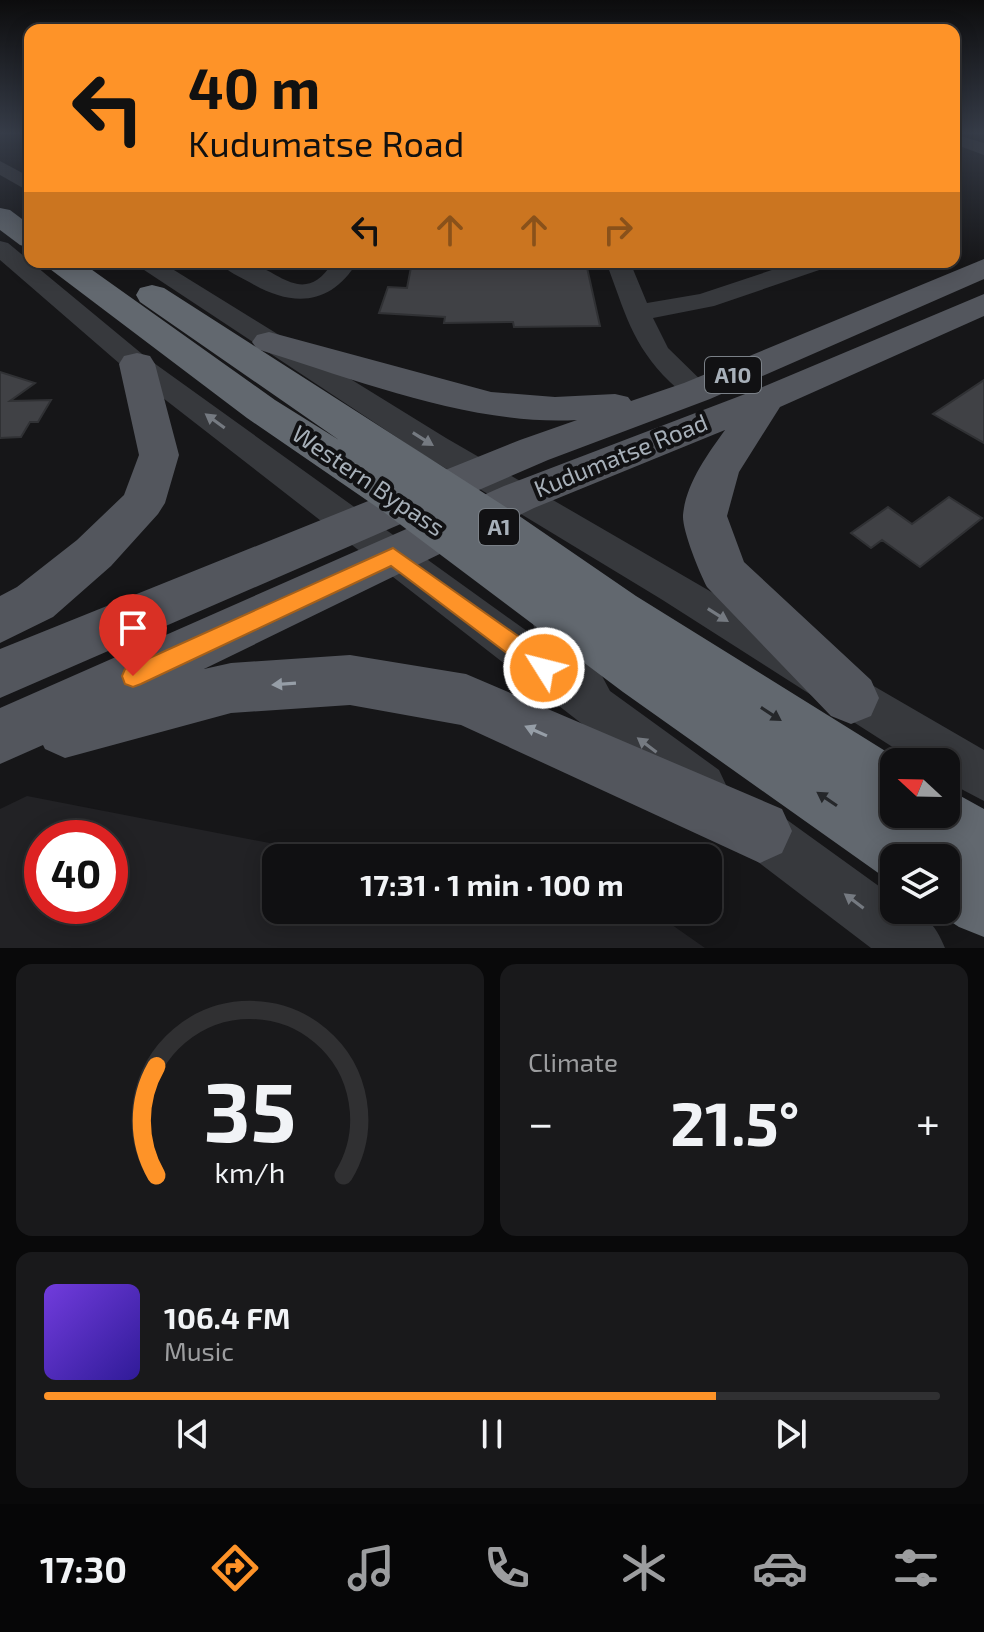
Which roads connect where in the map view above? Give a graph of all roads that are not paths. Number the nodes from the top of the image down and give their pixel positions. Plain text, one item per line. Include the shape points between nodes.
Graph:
1 (7, 178) edge
2 (0, 190) edge
3 (24, 203) edge
4 (24, 208) edge
5 (24, 213) edge
6 (0, 216) edge
7 (0, 248) edge
8 (68, 268) edge
9 (112, 268) edge
10 (153, 268) edge
11 (242, 268) edge
12 (342, 268) edge
13 (620, 268) edge
14 (802, 268) edge
15 (984, 268) edge
16 (984, 304) edge
17 (637, 313) junction
18 (269, 342) junction
19 (137, 364) junction
20 (697, 391) junction
21 (766, 399) junction
22 (368, 404) junction
23 (662, 404) junction
24 (263, 434) junction
25 (499, 485) junction
26 (353, 526) junction
27 (393, 556) junction
28 (675, 588) junction
29 (0, 621) edge
30 (0, 674) edge
31 (851, 698) junction
32 (595, 705) junction
33 (0, 736) edge
34 (0, 747) edge
35 (984, 777) edge
36 (880, 784) edge
37 (952, 828) edge
38 (760, 831) junction
39 (894, 844) edge
40 (984, 847) edge
41 (960, 887) edge
42 (984, 902) edge
43 (917, 948) edge

1 - 3 street
2 - 4 highway
5 - 6 highway
7 - 19 street
8 - 24 highway, Western Bypass / A1
9 -> 36 highway, Western Bypass / A1 via 495,524 630,621
10 - 18 street
11 - 12 street via 279,289 319,289 337,278
13 - 17 street
14 - 17 street via 705,301
15 - 20 main road, Kudumatse Road / A10
16 - 21 main road, Kudumatse Road / A10
17 - 20 street via 658,354
18 - 22 street
18 - 23 main road via 491,404 555,409
24 -> 19 street
19 - 29 main road via 159,455 143,503 83,563 35,602
20 - 23 main road, Kudumatse Road / A10
21 - 25 main road, Kudumatse Road / A10
21 - 31 main road via 718,471 705,516 724,573
22 - 24 street via 376,418 370,435 345,456 312,464
22 -> 25 street
23 - 25 main road, Kudumatse Road / A10
24 - 26 street
39 -> 24 highway, Western Bypass / A1 via 397,498
25 - 26 main road, Kudumatse Road / A10
25 - 27 main road, Kudumatse Road / A10
25 - 28 street
26 - 27 street
26 - 30 main road, Kudumatse Road / A10
27 - 32 street
27 - 33 main road, Kudumatse Road / A10
28 -> 31 street
28 - 32 street via 606,570 585,574 564,590 551,618
31 - 35 street
38 -> 32 street
38 -> 34 main road via 466,700 350,680 231,688
37 - 40 highway
43 -> 38 street
41 - 42 highway

